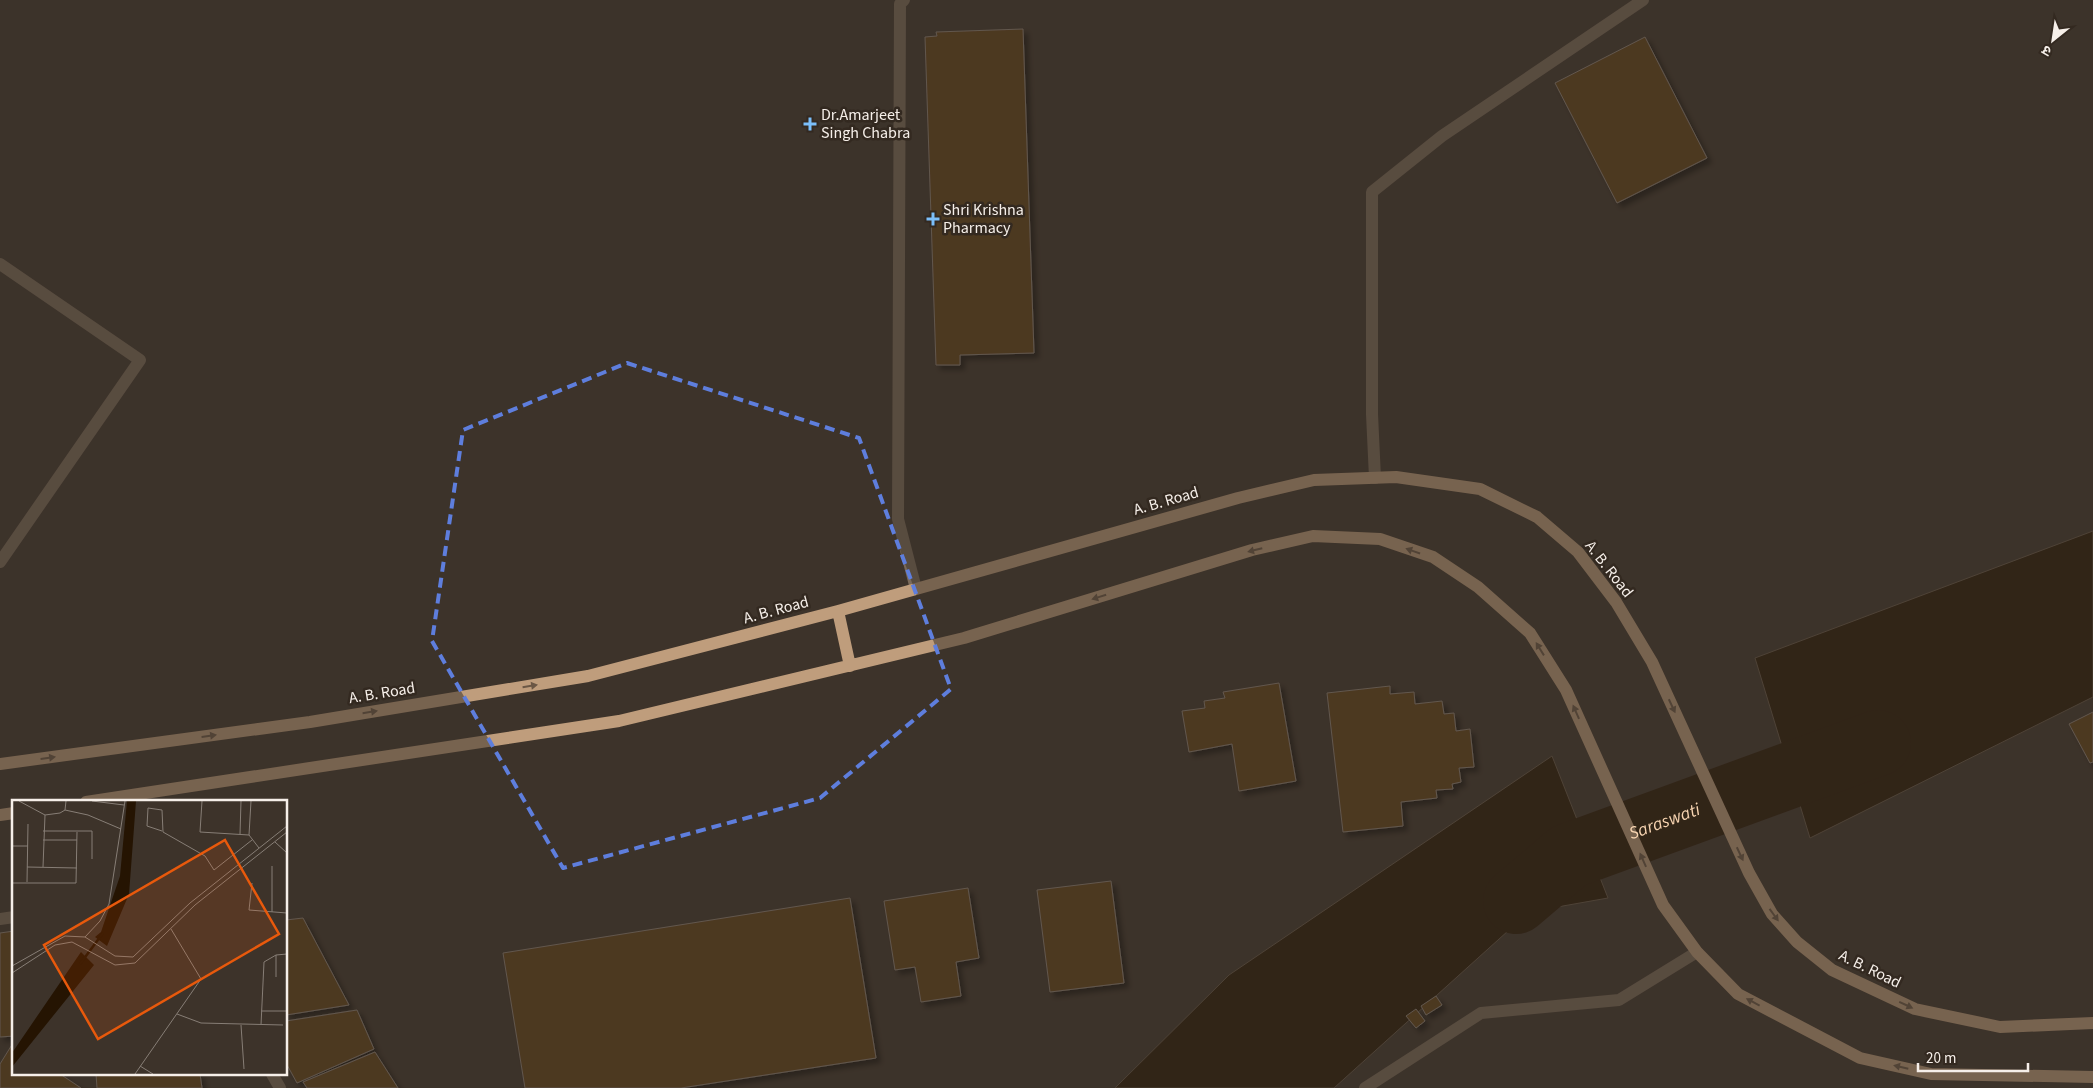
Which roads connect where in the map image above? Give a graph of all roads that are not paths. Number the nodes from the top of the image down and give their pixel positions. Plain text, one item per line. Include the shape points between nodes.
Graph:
1 (904, 0) edge
2 (1643, 0) edge
3 (0, 264) edge
4 (1375, 478) junction
5 (0, 562) edge
6 (916, 589) junction
7 (838, 611) junction
8 (850, 666) junction
9 (0, 764) edge
10 (99, 800) edge
11 (1697, 952) junction
12 (2093, 1023) edge
13 (273, 1076) edge
14 (2093, 1077) edge
15 (280, 1088) edge
16 (1364, 1088) edge

1 - 6 street via 900,4 898,519
2 - 4 street via 1442,136 1372,192
3 - 5 street via 140,360
4 - 6 main road, A. B. Road via 1314,480 1238,498
4 -> 12 main road, A. B. Road via 1396,477 1480,489 1537,517 1578,552 1616,602 1652,662 1749,873 1772,914 1797,942 1832,970 1915,1009 2000,1027
6 - 7 main road, A. B. Road
7 - 8 main road
9 -> 7 main road, A. B. Road via 310,722 588,676
8 - 10 main road via 619,721
11 -> 8 main road via 1663,905 1566,690 1530,633 1478,587 1432,557 1380,539 1313,536 1252,550 964,638
14 -> 11 main road via 1932,1074 1860,1058 1738,994
11 - 16 street via 1619,1000 1481,1014
13 - 15 street

